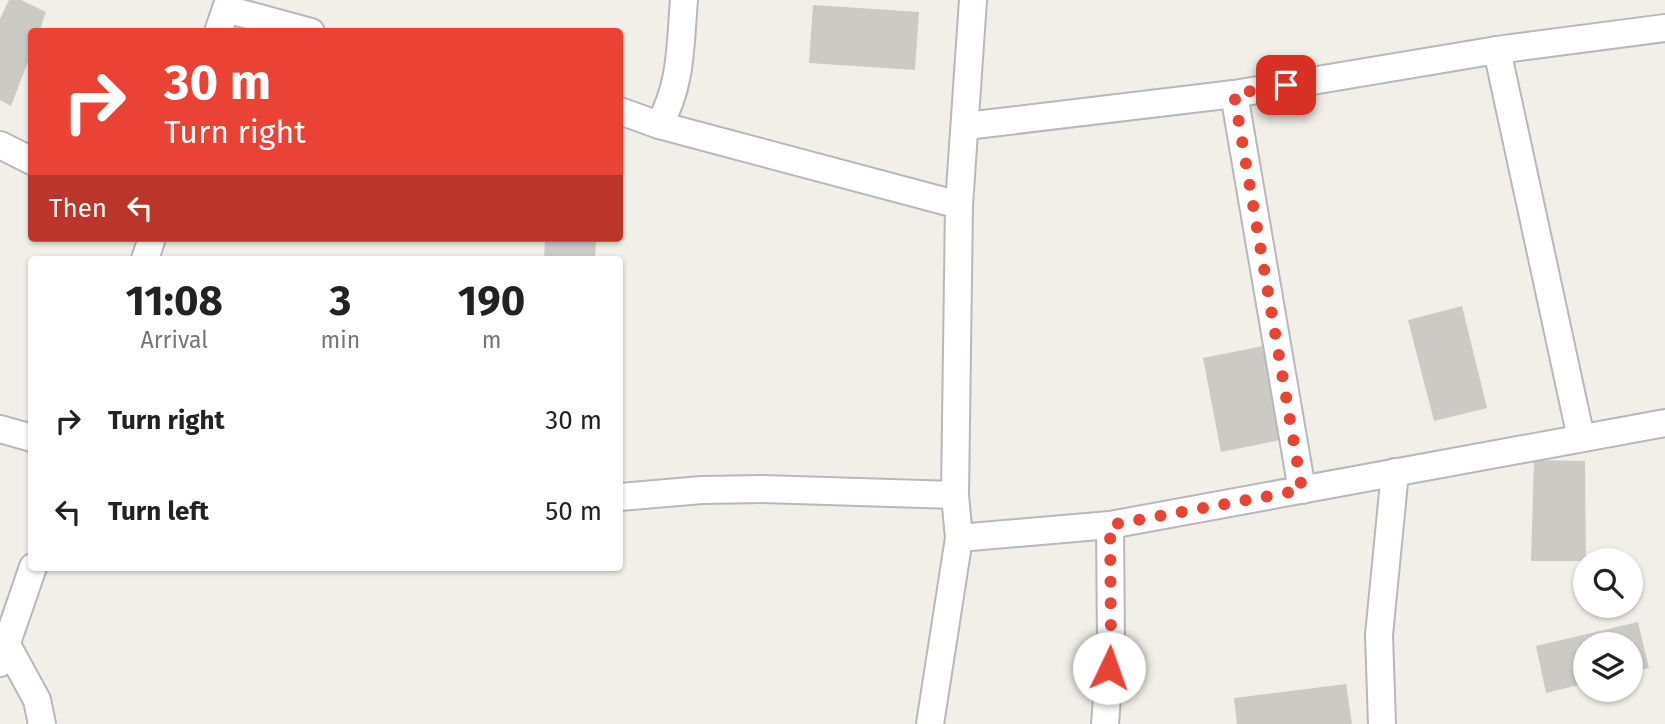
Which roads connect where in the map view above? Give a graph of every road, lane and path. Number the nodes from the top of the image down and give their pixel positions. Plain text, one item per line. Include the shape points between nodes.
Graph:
1 (684, 0) edge
2 (973, 0) edge
3 (224, 13) edge
4 (293, 28) edge
5 (1665, 28) edge
6 (1497, 50) junction
7 (1234, 94) junction
8 (623, 112) edge
9 (659, 125) junction
10 (966, 126) junction
11 (0, 145) edge
12 (28, 159) edge
13 (959, 205) junction
14 (1665, 423) edge
15 (0, 429) edge
16 (28, 437) edge
17 (1581, 438) junction
18 (1395, 472) junction
19 (1302, 490) junction
20 (955, 495) junction
21 (623, 498) edge
22 (1110, 525) junction
23 (959, 538) junction
24 (32, 571) edge
25 (3, 654) edge
26 (42, 724) edge
27 (930, 724) edge
28 (1105, 724) edge
29 (1382, 724) edge

1 - 9 street via 678,82
2 - 10 street
3 - 4 street
5 - 6 street
6 - 7 street
6 - 17 street
7 - 10 street
7 - 19 street
8 - 9 street
9 - 13 street
10 - 13 street
11 - 12 street
13 - 20 street
14 - 17 street
15 - 16 street
17 - 18 street
18 - 19 street
18 - 29 street via 1379,635
19 - 22 street
20 - 21 street via 762,489
20 - 23 street
22 - 23 street
22 - 28 street via 1111,644
23 - 27 street
24 - 25 street
25 - 26 street via 37,700

